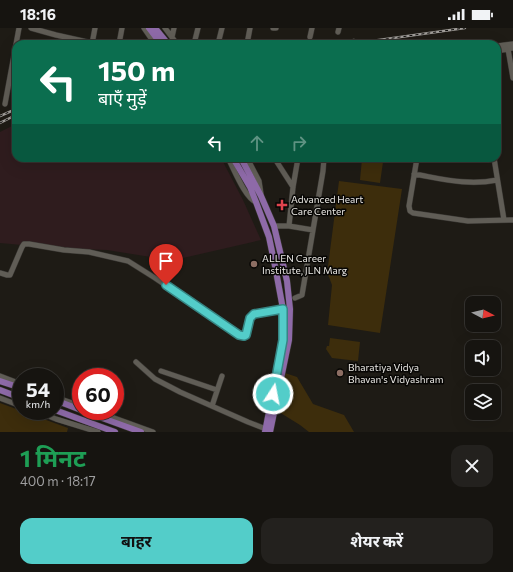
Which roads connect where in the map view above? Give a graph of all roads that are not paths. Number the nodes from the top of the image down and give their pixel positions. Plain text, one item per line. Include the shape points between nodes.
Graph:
1 (19, 28) edge
2 (31, 28) edge
3 (58, 28) edge
4 (95, 28) edge
5 (122, 28) edge
6 (144, 28) edge
7 (148, 28) edge
8 (156, 28) edge
9 (165, 28) edge
10 (174, 28) edge
11 (198, 28) edge
12 (222, 28) edge
13 (250, 28) edge
14 (273, 28) edge
15 (276, 28) edge
16 (312, 28) edge
17 (56, 35) junction
18 (65, 37) junction
19 (172, 37) junction
20 (310, 37) dead end
21 (18, 40) edge
22 (64, 40) edge
23 (77, 40) edge
24 (93, 40) edge
25 (120, 40) edge
26 (152, 40) edge
27 (158, 40) edge
28 (165, 40) edge
29 (174, 40) edge
30 (195, 40) edge
31 (219, 40) edge
32 (248, 40) edge
33 (513, 44) edge
34 (501, 46) edge
35 (510, 49) edge
36 (512, 66) edge
37 (12, 74) edge
38 (513, 78) edge
39 (5, 104) dead end
40 (230, 162) edge
41 (237, 162) edge
42 (243, 162) edge
43 (249, 162) edge
44 (276, 162) edge
45 (297, 162) edge
46 (323, 162) edge
47 (416, 162) edge
48 (495, 162) edge
49 (414, 174) junction
50 (497, 180) junction
51 (253, 186) junction
52 (293, 187) junction
53 (261, 196) junction
54 (256, 202) junction
55 (504, 220) junction
56 (513, 220) edge
57 (274, 226) junction
58 (289, 226) junction
59 (313, 230) junction
60 (0, 273) edge
61 (295, 298) dead end
62 (283, 309) junction
63 (286, 340) junction
64 (136, 362) dead end
65 (162, 371) dead end
66 (0, 376) edge
67 (222, 376) dead end
68 (0, 381) edge
69 (12, 381) edge
70 (12, 385) edge
71 (0, 390) edge
72 (217, 390) junction
73 (12, 395) edge
74 (0, 398) edge
75 (12, 403) edge
76 (212, 406) junction
77 (64, 413) edge
78 (63, 420) edge
79 (113, 420) edge
80 (116, 420) edge
81 (267, 431) edge
82 (98, 432) edge
83 (115, 432) edge
84 (142, 432) edge
85 (153, 432) edge

1 - 21 street
2 - 17 street
3 - 17 street
4 - 24 street
5 - 25 street
6 - 26 street
7 - 27 main road
8 - 28 main road
9 - 19 street
10 - 19 street
11 - 30 street
12 - 31 street
13 - 32 street
14 - 15 street
16 - 20 street
17 - 18 street
18 - 22 street
18 - 23 street
19 - 29 street
33 - 34 street
35 - 36 street
36 - 38 street
37 - 39 street
40 - 54 street via 243,187
41 - 51 main road
42 - 51 main road
43 - 53 street via 259,181
44 - 52 street
45 - 52 street
46 - 59 street
47 - 49 street
48 - 50 street
49 - 50 street via 461,182
49 - 55 street via 409,206 413,213 460,221
50 - 55 street
51 - 53 main road
51 - 54 main road
52 - 58 street
53 - 57 main road
54 - 62 main road via 270,243
55 - 56 street
57 - 58 street
57 - 63 main road via 287,281 290,309
58 - 59 street
59 - 61 street via 302,295
60 - 62 street via 10,275 22,247 29,244 89,252 128,261 239,335 246,335 250,318 254,314
62 - 63 main road
63 - 81 main road
64 - 76 street via 155,379
65 - 72 street
66 - 69 street
67 - 72 street
68 - 70 main road
71 - 73 main road
72 - 76 street
74 - 75 street
76 - 81 street
77 - 83 main road
78 - 82 street
79 - 84 main road
80 - 85 street

